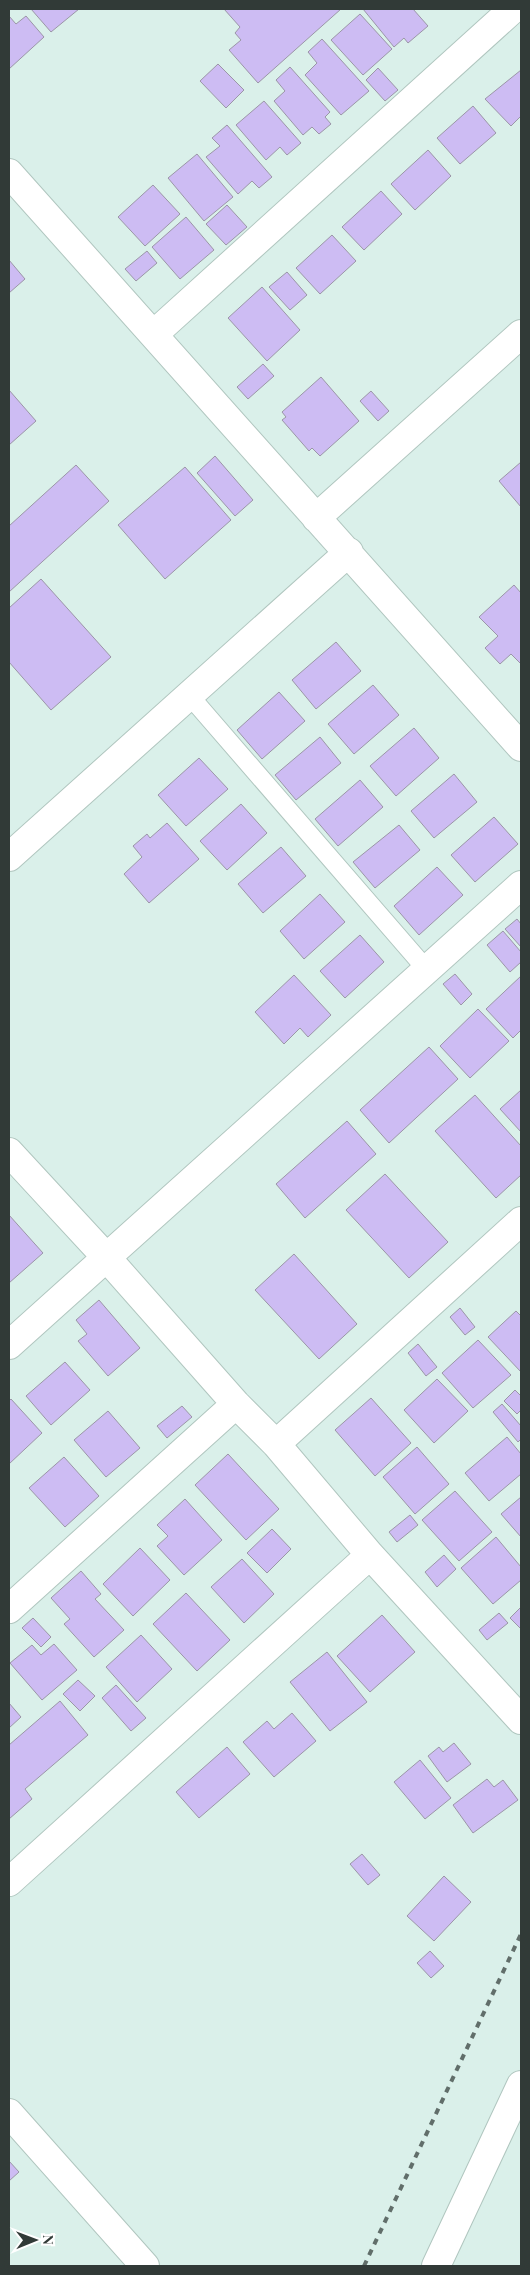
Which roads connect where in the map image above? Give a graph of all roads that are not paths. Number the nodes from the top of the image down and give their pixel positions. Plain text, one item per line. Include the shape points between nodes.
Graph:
1 (513, 9) edge
2 (9, 172) edge
3 (154, 334) junction
4 (521, 334) edge
5 (316, 518) junction
6 (349, 552) junction
7 (189, 695) junction
8 (521, 747) edge
9 (9, 857) edge
10 (521, 885) edge
11 (427, 970) junction
12 (9, 1152) edge
13 (521, 1221) edge
14 (106, 1257) junction
15 (9, 1345) edge
16 (236, 1404) junction
17 (276, 1444) junction
18 (370, 1556) junction
19 (9, 1609) edge
20 (521, 1720) edge
21 (9, 1882) edge
22 (521, 2086) edge
23 (9, 2113) edge
24 (134, 2262) edge
25 (436, 2266) edge

1 - 3 street
2 - 3 street
3 - 5 street
4 - 5 street
5 - 6 street
6 - 7 street
6 - 8 street
7 - 9 street
7 - 11 lane
10 - 11 street
11 - 14 street
12 - 14 street
13 - 17 street
14 - 15 street
14 - 16 street
16 - 17 street
16 - 19 street
17 - 18 street
18 - 20 street
18 - 21 street
22 - 25 street
23 - 24 street

